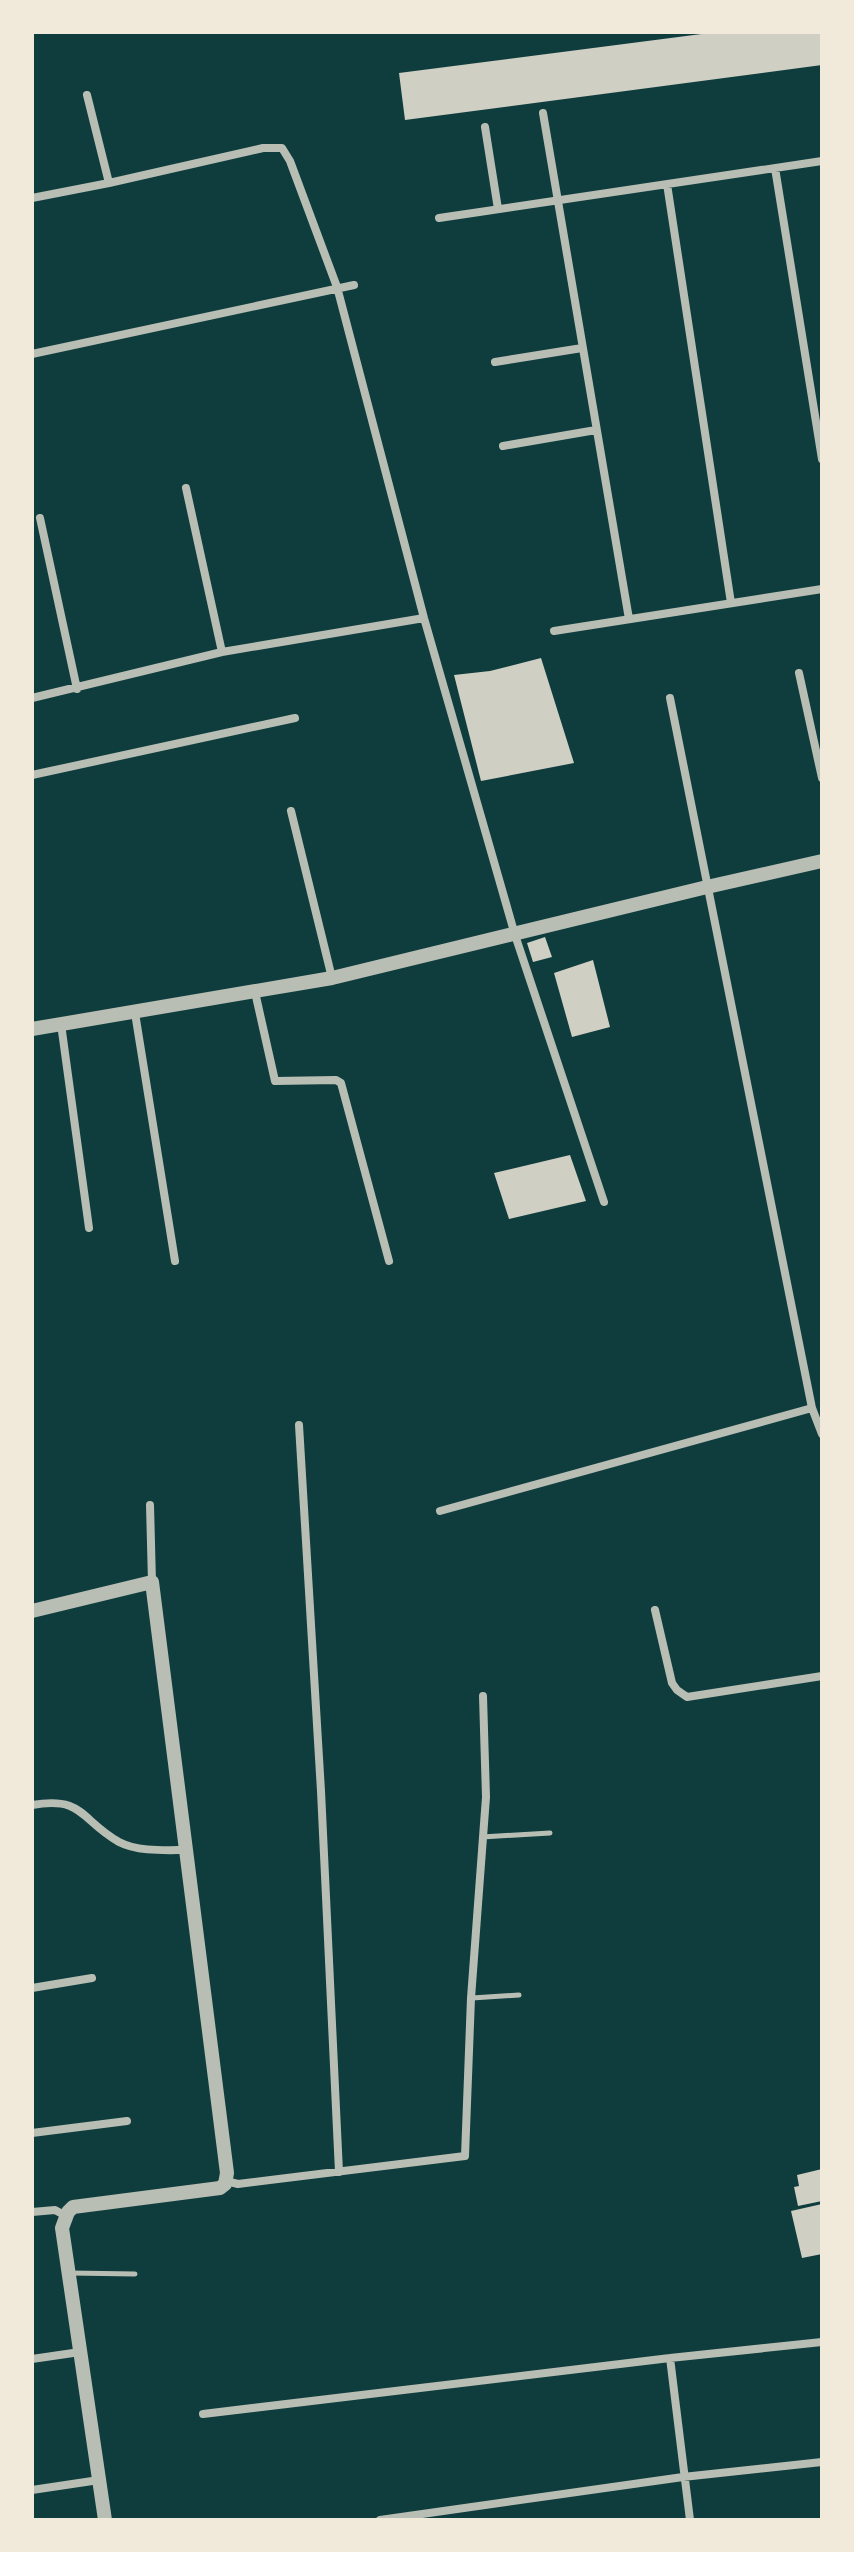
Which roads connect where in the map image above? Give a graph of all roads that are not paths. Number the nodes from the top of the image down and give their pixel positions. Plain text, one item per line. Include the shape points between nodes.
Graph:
1 (87, 95) dead end
2 (543, 113) dead end
3 (485, 127) dead end
4 (822, 161) edge
5 (775, 168) junction
6 (109, 183) junction
7 (667, 184) junction
8 (32, 198) edge
9 (557, 201) junction
10 (498, 209) junction
11 (439, 218) dead end
12 (354, 285) dead end
13 (337, 287) junction
14 (582, 348) junction
15 (32, 354) edge
16 (495, 362) dead end
17 (596, 430) junction
18 (503, 446) dead end
19 (822, 459) edge
20 (186, 488) dead end
21 (40, 518) dead end
22 (822, 589) edge
23 (731, 603) junction
24 (424, 618) junction
25 (629, 619) junction
26 (554, 631) dead end
27 (222, 652) junction
28 (799, 673) dead end
29 (77, 689) junction
30 (32, 698) edge
31 (670, 698) dead end
32 (295, 718) dead end
33 (32, 775) edge
34 (822, 778) edge
35 (291, 811) dead end
36 (822, 861) edge
37 (707, 887) junction
38 (515, 935) junction
39 (332, 978) junction
40 (255, 992) junction
41 (135, 1013) junction
42 (61, 1024) junction
43 (32, 1029) edge
44 (604, 1202) dead end
45 (89, 1228) dead end
46 (175, 1261) dead end
47 (389, 1261) dead end
48 (812, 1408) junction
49 (299, 1425) dead end
50 (822, 1434) edge
51 (150, 1505) dead end
52 (440, 1511) dead end
53 (152, 1582) junction
54 (655, 1610) dead end
55 (32, 1611) edge
56 (822, 1676) edge
57 (483, 1696) dead end
58 (32, 1805) edge
59 (550, 1833) dead end
60 (481, 1837) junction
61 (187, 1850) junction
62 (92, 1978) dead end
63 (32, 1988) edge
64 (519, 1995) dead end
65 (471, 1998) junction
66 (127, 2121) dead end
67 (32, 2133) edge
68 (339, 2172) junction
69 (226, 2181) junction
70 (32, 2212) edge
71 (66, 2216) junction
72 (69, 2273) junction
73 (135, 2274) dead end
74 (822, 2342) edge
75 (80, 2352) junction
76 (670, 2358) junction
77 (32, 2359) edge
78 (203, 2414) dead end
79 (822, 2462) edge
80 (683, 2477) junction
81 (99, 2480) junction
82 (32, 2490) edge
83 (105, 2520) edge
84 (380, 2520) edge
85 (690, 2520) edge

1 - 6 street
2 - 9 street
3 - 10 street
4 - 5 street
5 - 7 street
5 - 19 street
6 - 8 street
6 - 13 street via 282,148
7 - 9 street
7 - 23 street
9 - 10 street
9 - 14 street
10 - 11 street
12 - 13 street
13 - 15 street
13 - 24 street
14 - 16 street
14 - 17 street
17 - 18 street
17 - 25 street
20 - 27 street
21 - 29 street
22 - 23 street
23 - 25 street
24 - 27 street
24 - 38 street
25 - 26 street
27 - 29 street
28 - 34 street
29 - 30 street
31 - 37 street
32 - 33 street
35 - 39 street
36 - 37 street
37 - 38 street
37 - 48 street
38 - 39 street
38 - 44 street
39 - 40 street
40 - 41 street
40 - 47 street via 275,1081 341,1083
41 - 42 street
41 - 46 street
42 - 43 street
42 - 45 street
48 - 50 street
48 - 52 street
49 - 68 street
51 - 53 street
53 - 55 street
53 - 61 street
54 - 56 street via 672,1683 687,1697
57 - 60 street via 486,1797
58 - 61 street via 51,1801 74,1806 121,1844
59 - 60 lane
60 - 65 street
61 - 69 street
62 - 63 street
64 - 65 lane
65 - 68 street via 463,2157
66 - 67 street
68 - 69 street
69 - 71 street via 209,2191 73,2207
70 - 71 street via 55,2210
71 - 72 street via 62,2228
72 - 73 lane
72 - 75 street
74 - 76 street
75 - 77 street
75 - 81 street
76 - 78 street
76 - 80 street
79 - 80 street
80 - 84 street
80 - 85 street
81 - 82 street
81 - 83 street

